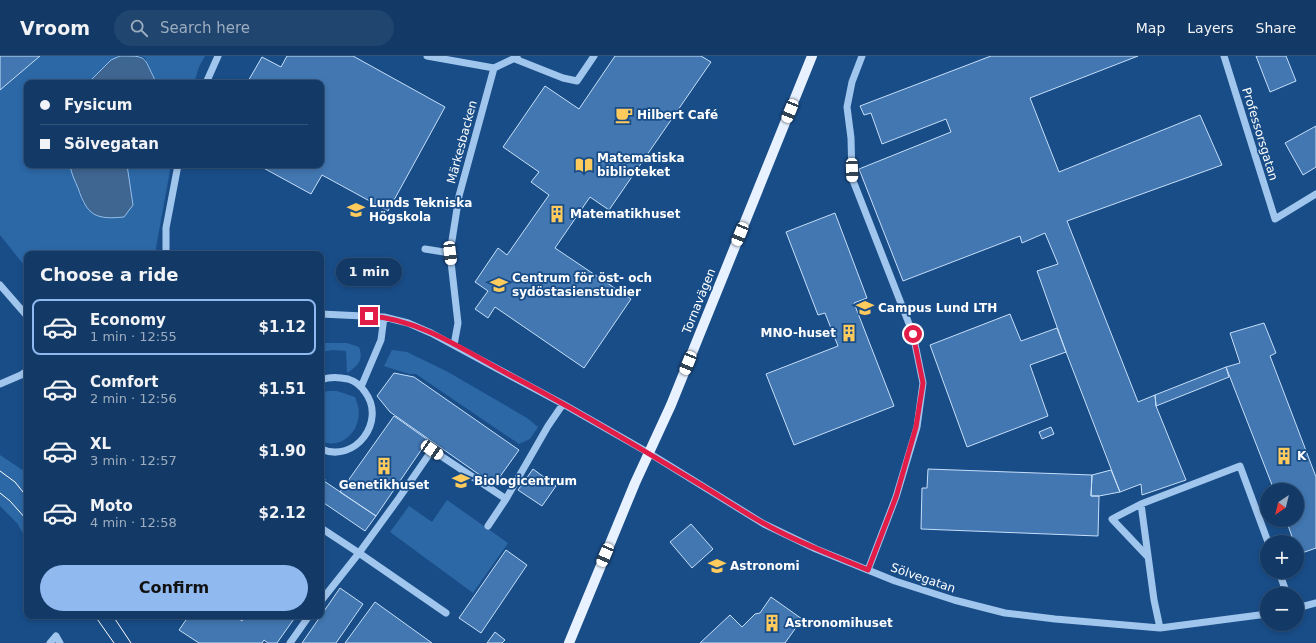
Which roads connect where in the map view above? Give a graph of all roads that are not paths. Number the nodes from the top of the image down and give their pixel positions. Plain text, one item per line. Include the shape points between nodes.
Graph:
1 (218, 56) edge
2 (427, 56) edge
3 (594, 56) edge
4 (812, 56) edge
5 (862, 56) edge
6 (1224, 56) edge
7 (517, 58) edge
8 (494, 68) junction
9 (207, 80) edge
10 (177, 168) edge
11 (1316, 194) edge
12 (425, 249) dead end
13 (166, 251) edge
14 (450, 253) junction
15 (0, 285) edge
16 (24, 313) edge
17 (324, 314) edge
18 (384, 317) junction
19 (454, 345) junction
20 (24, 374) edge
21 (324, 379) edge
22 (0, 384) edge
23 (361, 387) junction
24 (563, 404) junction
25 (324, 450) edge
26 (649, 453) junction
27 (506, 499) junction
28 (1141, 504) junction
29 (488, 526) dead end
30 (324, 530) edge
31 (1265, 535) edge
32 (359, 553) junction
33 (1148, 558) junction
34 (868, 570) junction
35 (324, 597) edge
36 (1316, 603) edge
37 (1304, 606) edge
38 (446, 613) dead end
39 (1260, 615) edge
40 (308, 619) edge
41 (1160, 628) junction
42 (50, 643) edge
43 (60, 643) edge
44 (290, 643) edge
45 (569, 643) edge

1 - 9 street
2 - 8 street
3 - 7 street via 577,81 563,78
4 - 26 main road, Tornavägen via 671,405
5 - 34 street via 852,82 847,107 852,178 913,334 923,383 916,427 896,497
6 - 11 street, Professorsgatan via 1275,220
7 - 8 street
8 - 14 street, Märkesbacken via 459,196
10 - 13 street via 166,228
12 - 14 street
14 - 19 street, Märkesbacken via 458,322
15 - 16 street
17 - 18 street, Sölvegatan
18 - 19 street, Sölvegatan via 408,323
18 - 23 street via 381,340
19 - 24 street, Sölvegatan
20 - 22 street
21 - 23 street via 338,377 350,380
23 - 25 street via 372,408 372,421 368,432 361,442 350,449 338,452
24 - 26 street, Sölvegatan
24 - 27 street
26 - 34 street, Sölvegatan via 764,524
26 - 45 main road, Tornavägen
27 - 29 street
27 - 32 street via 432,450
28 - 31 street via 1240,466
28 - 33 street
28 - 33 street via 1112,519
30 - 32 street
32 - 35 street
32 - 38 street
33 - 41 street
34 - 41 street, Sölvegatan via 954,600 1005,613
36 - 37 street
39 - 41 street, Sölvegatan
40 - 44 street
42 - 43 street via 56,636

